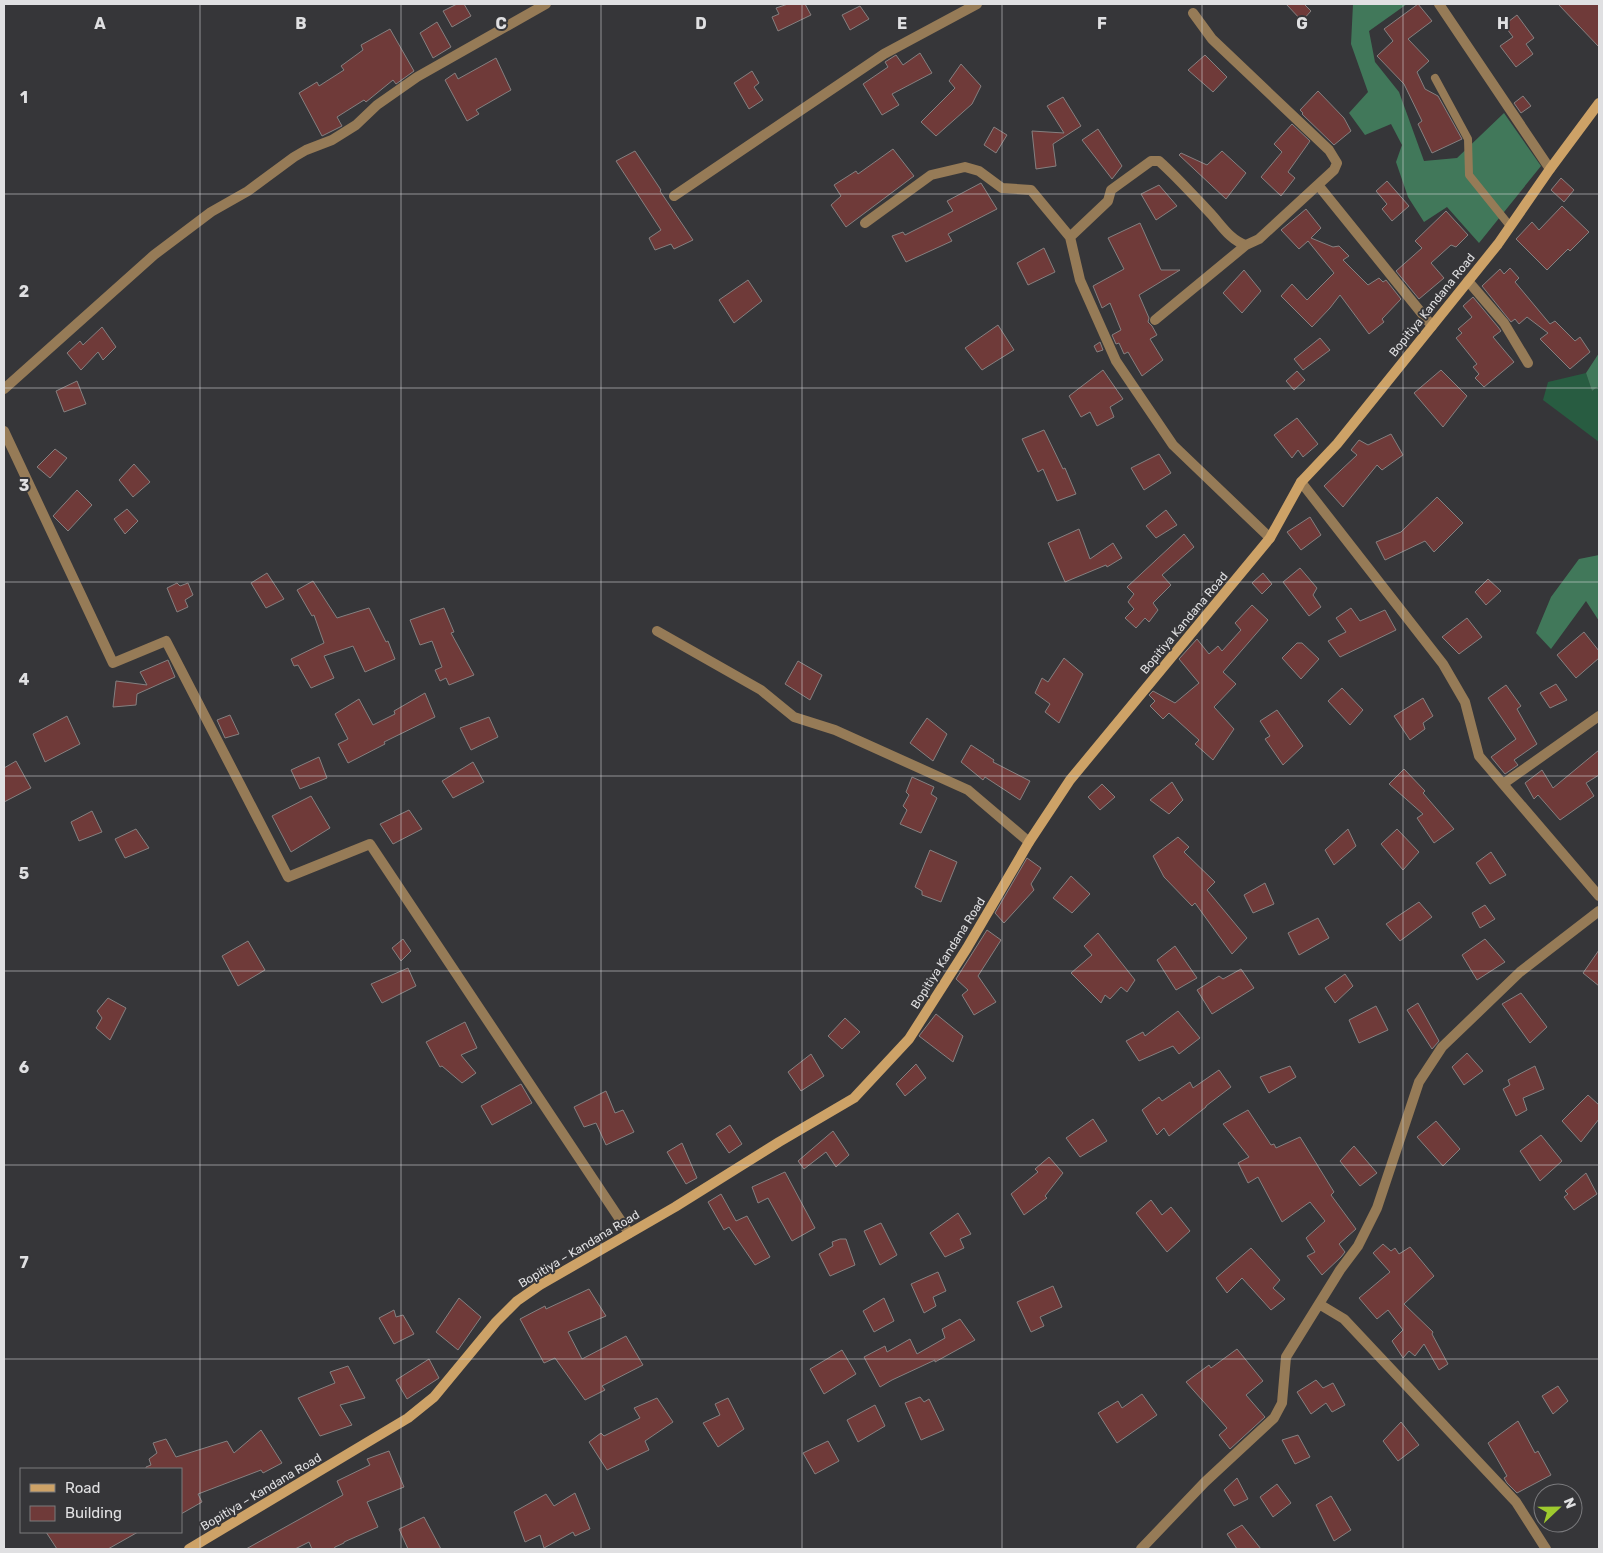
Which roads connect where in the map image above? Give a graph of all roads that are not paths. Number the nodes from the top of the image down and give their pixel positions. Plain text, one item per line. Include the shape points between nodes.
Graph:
1 (546, 4) edge
2 (977, 4) edge
3 (1439, 4) edge
4 (1193, 13) dead end
5 (1435, 78) dead end
6 (1599, 103) edge
7 (1550, 169) junction
8 (1318, 185) junction
9 (674, 196) dead end
10 (864, 223) dead end
11 (1510, 226) junction
12 (1070, 236) junction
13 (1246, 245) junction
14 (1468, 281) junction
15 (1155, 320) dead end
16 (1432, 326) junction
17 (1528, 363) dead end
18 (4, 389) edge
19 (4, 431) edge
20 (1301, 482) junction
21 (1270, 538) junction
22 (657, 631) dead end
23 (1599, 716) edge
24 (1503, 784) junction
25 (1029, 842) junction
26 (1599, 896) edge
27 (1599, 912) edge
28 (779, 1142) joint
29 (629, 1233) junction
30 (1319, 1304) junction
31 (189, 1549) edge
32 (1141, 1549) edge
33 (1546, 1549) edge

1 - 18 street via 417,77 356,125 332,140 300,153 211,212 154,255
2 - 9 street via 884,54
3 - 7 street
4 - 8 street via 1212,39 1329,150 1337,164
5 - 11 lane via 1468,139 1469,174
6 - 7 main road, Bopitiya Kandana Road
7 - 11 main road, Bopitiya Kandana Road
8 - 13 street via 1259,239
8 - 16 street
10 - 12 street via 931,175 965,167 979,171 1002,188 1031,190
11 - 14 main road, Bopitiya Kandana Road
12 - 13 street via 1108,201 1111,190 1151,161 1158,161 1228,233
12 - 21 street via 1080,280 1116,361 1173,445
13 - 15 street
14 - 16 main road, Bopitiya Kandana Road
14 - 17 street via 1504,323
16 - 20 main road, Bopitiya Kandana Road via 1337,444
19 - 29 street via 113,663 166,641 288,877 370,844
20 - 21 main road, Bopitiya Kandana Road
20 - 24 street via 1443,664 1466,702 1479,756
21 - 25 main road, Bopitiya Kandana Road via 1070,780
22 - 25 street via 761,690 794,717 835,730 968,790
23 - 24 street
24 - 26 street
25 - 28 main road, Bopitiya Kandana Road via 967,948 908,1039 854,1098
27 - 30 street via 1520,972 1442,1047 1419,1082 1378,1208 1358,1246
28 - 29 main road, Bopitiya – Kandana Road
29 - 31 main road, Bopitiya – Kandana Road via 517,1301 434,1397 408,1418
30 - 32 street via 1286,1357 1282,1402 1274,1418 1205,1482
30 - 33 street via 1344,1319 1516,1502

